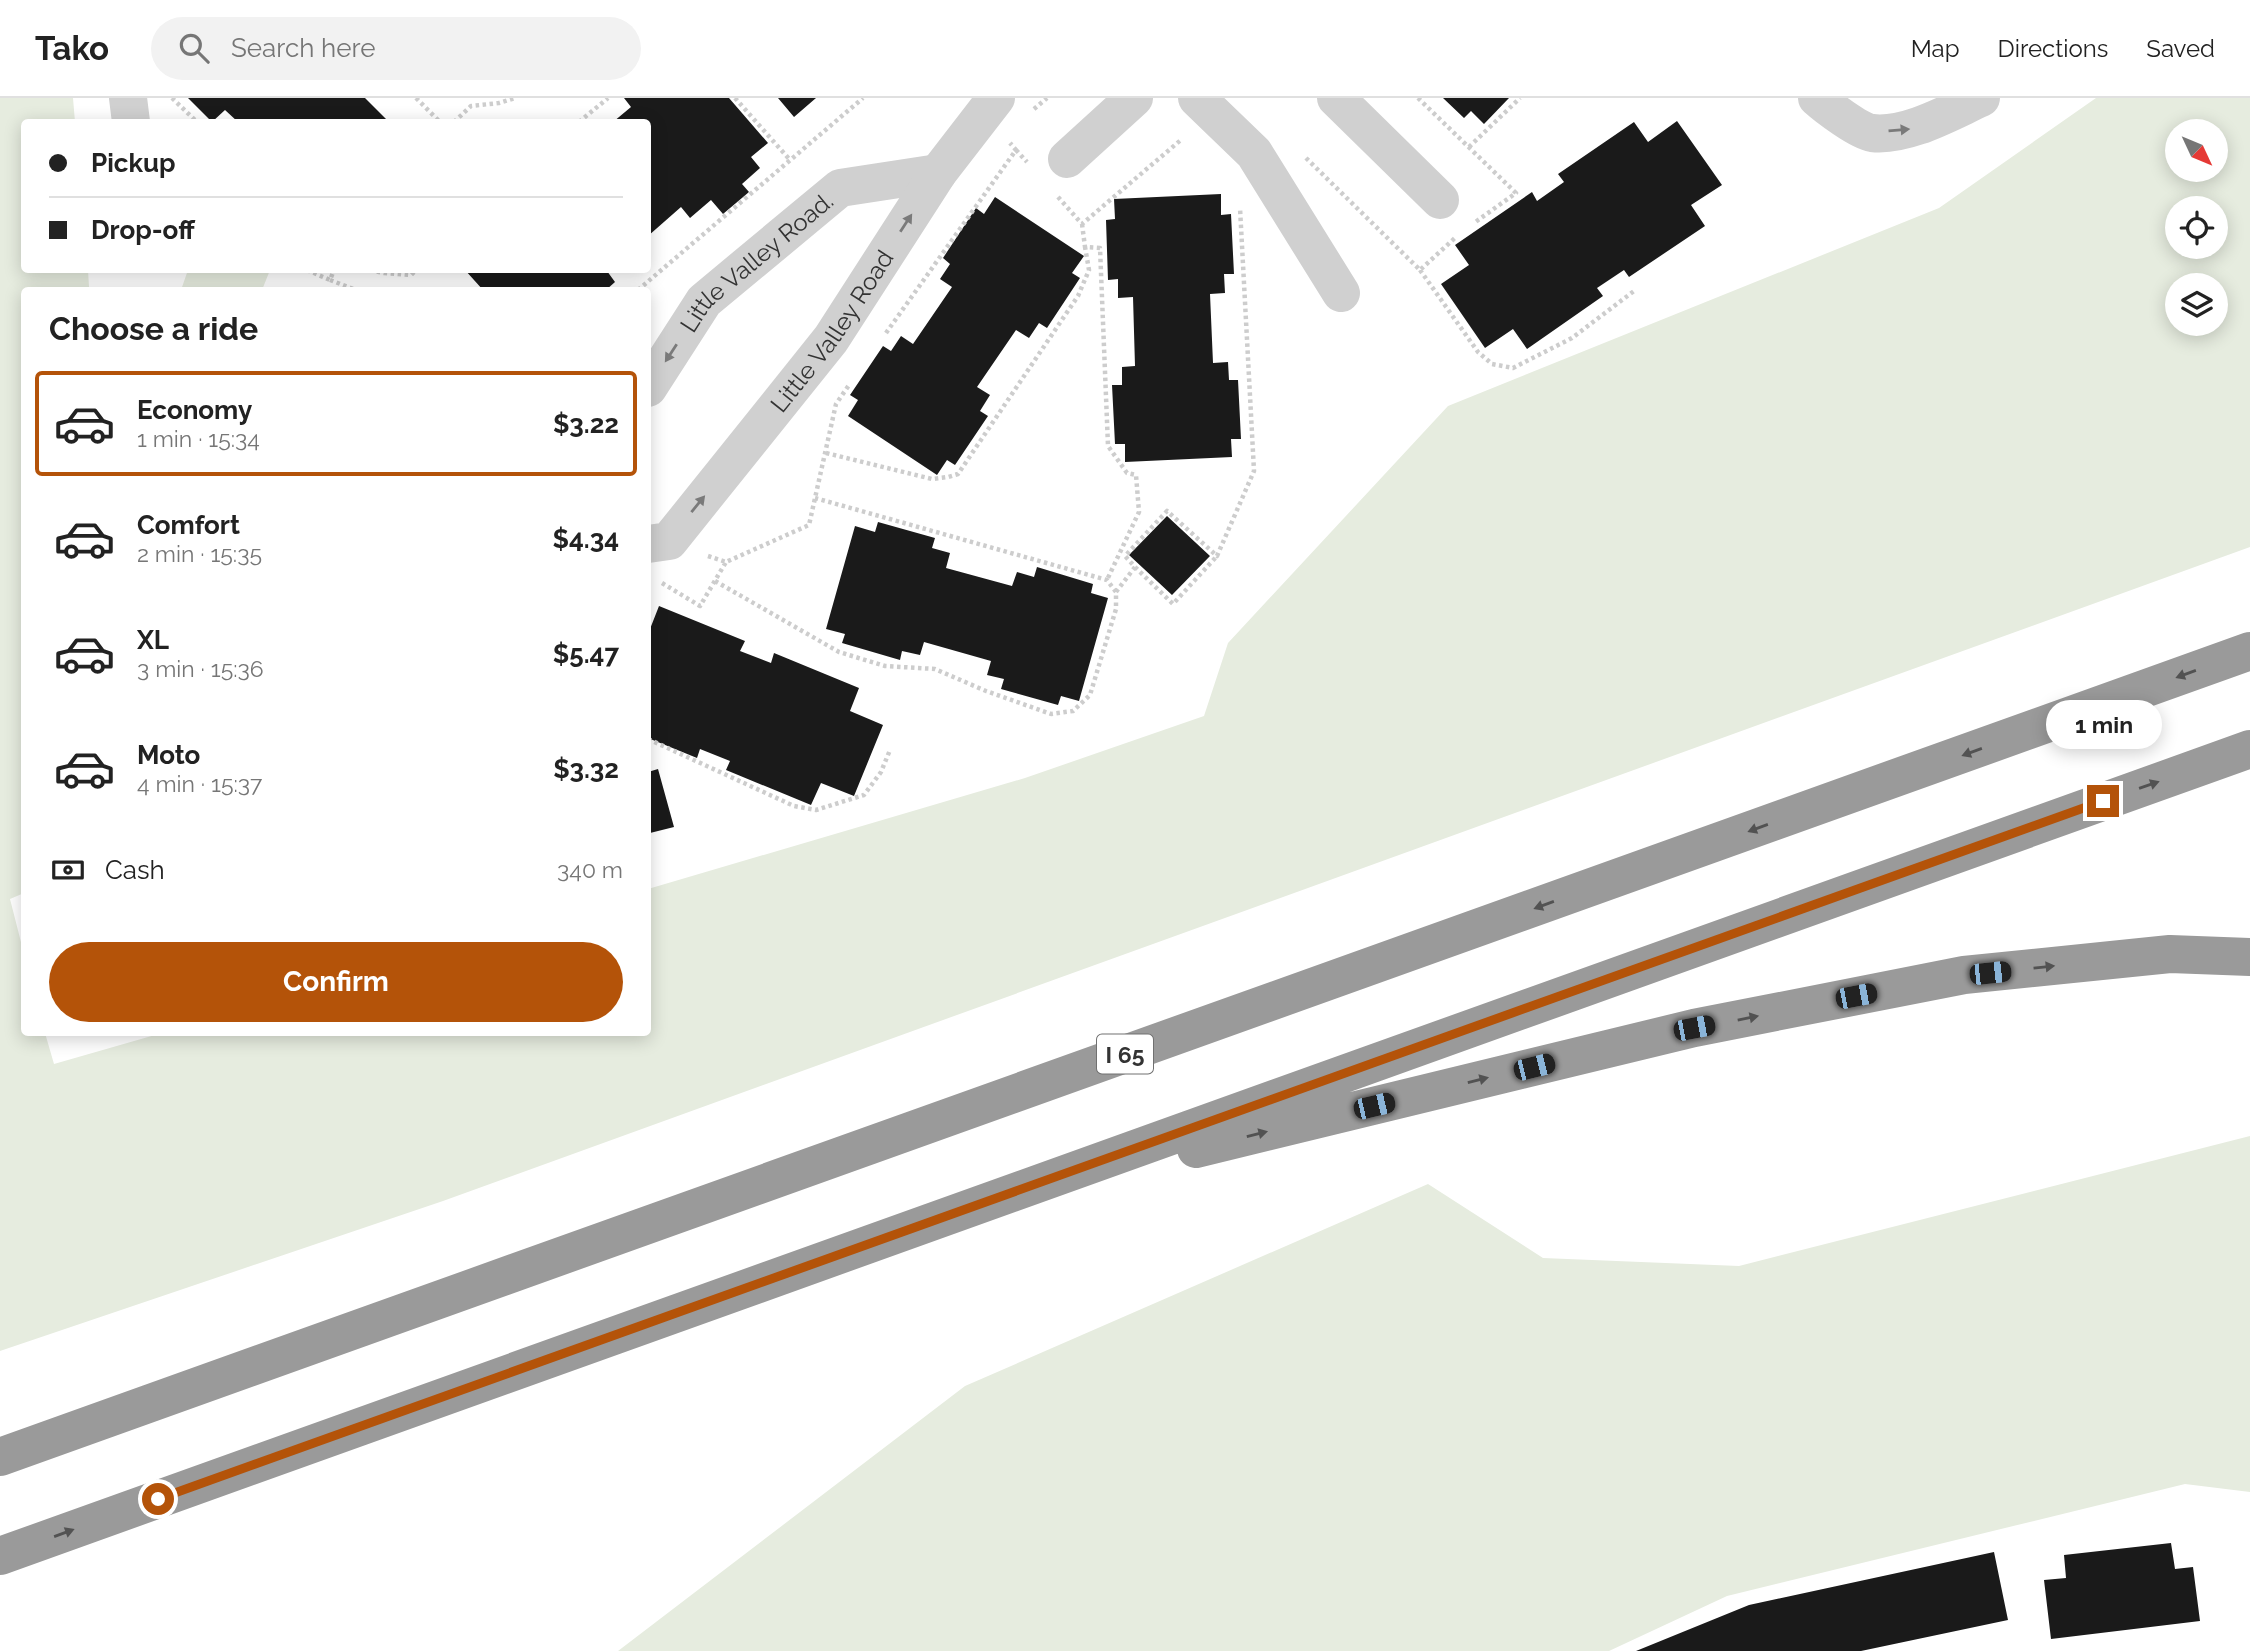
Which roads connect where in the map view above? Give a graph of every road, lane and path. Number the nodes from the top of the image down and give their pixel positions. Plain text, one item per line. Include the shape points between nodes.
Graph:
1 (128, 98) edge
2 (172, 98) edge
3 (416, 98) edge
4 (515, 98) edge
5 (608, 98) edge
6 (735, 98) edge
7 (863, 98) edge
8 (996, 98) edge
9 (1046, 98) edge
10 (1134, 98) edge
11 (1197, 98) edge
12 (1336, 98) edge
13 (1520, 98) edge
14 (1817, 98) edge
15 (1981, 98) edge
16 (1033, 109) dead end
17 (131, 119) edge
18 (194, 119) edge
19 (437, 119) edge
20 (457, 119) edge
21 (583, 119) edge
22 (1184, 137) dead end
23 (1008, 141) dead end
24 (1193, 146) dead end
25 (1469, 147) dead end
26 (1067, 159) dead end
27 (790, 160) junction
28 (938, 173) junction
29 (1440, 200) dead end
30 (1240, 202) dead end
31 (1082, 223) dead end
32 (1085, 247) junction
33 (1420, 270) dead end
34 (314, 273) edge
35 (333, 273) edge
36 (384, 273) edge
37 (413, 273) edge
38 (330, 280) junction
39 (348, 287) edge
40 (642, 287) edge
41 (1634, 291) dead end
42 (1341, 293) dead end
43 (883, 338) dead end
44 (852, 382) dead end
45 (651, 383) edge
46 (826, 453) junction
47 (815, 498) junction
48 (1120, 552) junction
49 (657, 554) edge
50 (1125, 556) junction
51 (1217, 556) junction
52 (726, 562) junction
53 (1135, 567) junction
54 (1107, 580) junction
55 (715, 581) junction
56 (1116, 592) junction
57 (2250, 650) edge
58 (651, 741) edge
59 (2250, 749) edge
60 (890, 750) dead end
61 (2250, 957) edge
62 (1000, 1196) junction
63 (0, 1457) edge
64 (0, 1556) edge

1 - 17 street
2 - 18 path
3 - 19 path
4 - 20 path via 471,106
5 - 21 path
6 - 27 path
7 - 27 path
8 - 28 street, Little Valley Road
9 - 16 path
10 - 26 street
11 - 42 street via 1254,153
12 - 29 street
13 - 25 path
14 -> 15 street via 1871,133 1915,129
22 - 24 path
23 - 43 path via 1016,150
27 - 40 path
28 -> 45 street, Little Valley Road. via 840,188 705,301
49 -> 28 street, Little Valley Road via 831,339
30 - 51 path via 1254,471
31 - 32 path
32 - 46 path via 1089,270 1078,296 958,474 932,479
32 - 48 path via 1100,248 1108,446 1127,473 1136,475 1139,512
33 - 41 path via 1478,352 1492,364 1513,368 1572,338
34 - 38 path
35 - 38 path
36 - 37 path
38 - 39 path
44 - 46 path via 836,404
46 - 47 path
47 - 52 path via 809,525
47 - 54 path
48 - 50 path
48 - 54 path
49 - 52 path
49 - 55 path via 700,606
50 - 51 path via 1167,511
50 - 53 path
51 - 53 path via 1173,604
52 - 55 path
53 - 56 path
54 - 56 path
55 - 56 path via 839,652 885,666 936,669 1051,714 1073,711 1090,695 1116,609
57 -> 63 highway, I 65
58 - 60 path via 794,806 816,810 864,795
62 -> 59 highway
62 -> 61 highway via 1694,1028 1964,975 2170,954
64 -> 62 highway

